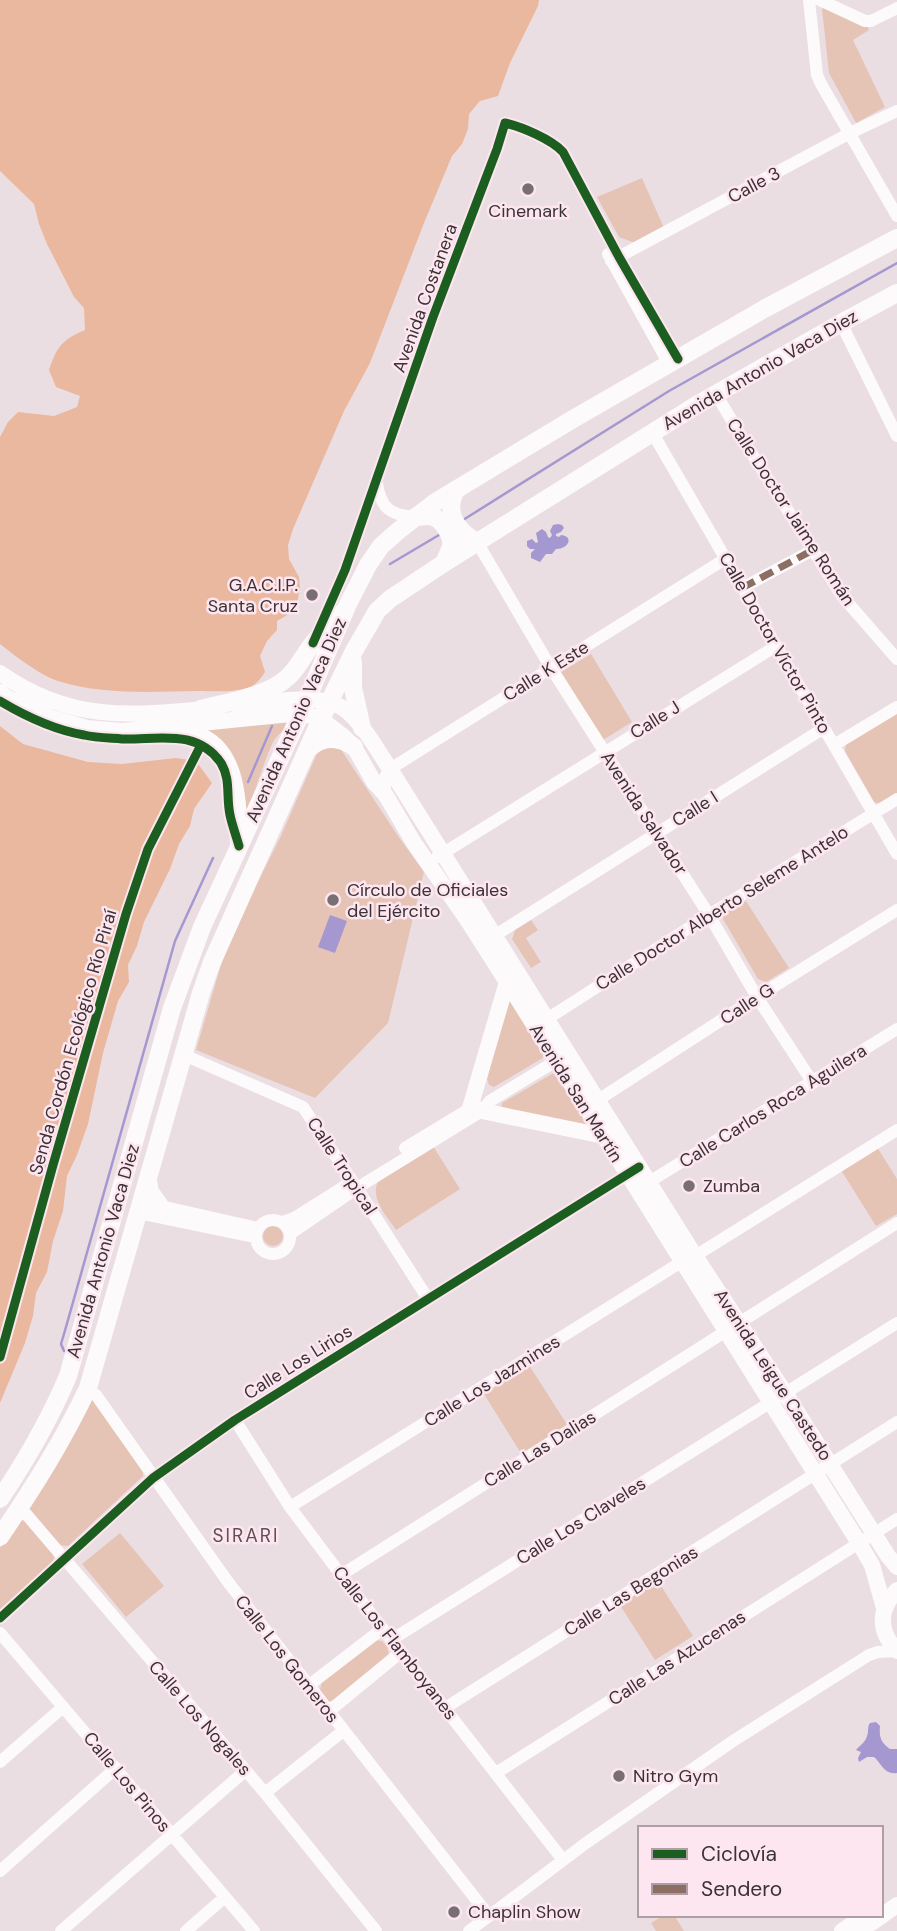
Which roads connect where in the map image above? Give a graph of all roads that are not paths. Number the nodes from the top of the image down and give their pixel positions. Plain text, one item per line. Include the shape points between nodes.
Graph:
1 (809, 0) edge
2 (820, 0) edge
3 (897, 8) edge
4 (897, 111) edge
5 (849, 133) junction
6 (497, 149) junction
7 (897, 216) edge
8 (897, 238) edge
9 (615, 259) junction
10 (897, 293) edge
11 (841, 323) junction
12 (673, 361) junction
13 (716, 394) junction
14 (652, 432) junction
15 (897, 436) edge
16 (377, 483) junction
17 (456, 490) junction
18 (415, 517) junction
19 (477, 542) junction
20 (813, 550) junction
21 (726, 559) junction
22 (444, 563) junction
23 (345, 570) junction
24 (742, 588) junction
25 (343, 610) junction
26 (313, 643) junction
27 (776, 646) junction
28 (354, 651) junction
29 (897, 659) edge
30 (551, 668) junction
31 (0, 673) edge
32 (0, 692) edge
33 (331, 701) junction
34 (304, 707) junction
35 (897, 708) edge
36 (201, 709) junction
37 (321, 719) junction
38 (362, 727) junction
39 (824, 728) junction
40 (145, 729) junction
41 (834, 745) junction
42 (354, 747) junction
43 (308, 749) junction
44 (604, 752) junction
45 (390, 769) junction
46 (384, 794) junction
47 (897, 799) edge
48 (874, 812) junction
49 (656, 834) junction
50 (239, 846) junction
51 (443, 853) junction
52 (897, 854) edge
53 (428, 864) junction
54 (897, 910) edge
55 (709, 915) junction
56 (474, 917) junction
57 (495, 936) junction
58 (507, 982) junction
59 (525, 997) junction
60 (757, 997) junction
61 (172, 1008) junction
62 (547, 1019) junction
63 (897, 1029) edge
64 (184, 1055) junction
65 (556, 1061) junction
66 (813, 1083) junction
67 (598, 1100) junction
68 (481, 1107) junction
69 (897, 1130) edge
70 (604, 1136) junction
71 (633, 1171) junction
72 (148, 1181) junction
73 (649, 1182) junction
74 (355, 1184) junction
75 (160, 1206) junction
76 (140, 1207) junction
77 (897, 1223) edge
78 (287, 1228) junction
79 (256, 1233) junction
80 (689, 1259) junction
81 (428, 1299) junction
82 (897, 1323) edge
83 (733, 1328) junction
84 (785, 1393) junction
85 (96, 1395) dead end
86 (770, 1401) junction
87 (235, 1420) junction
88 (897, 1422) edge
89 (831, 1465) junction
90 (816, 1474) junction
91 (153, 1478) junction
92 (0, 1499) edge
93 (20, 1507) junction
94 (290, 1507) junction
95 (897, 1519) edge
96 (874, 1533) junction
97 (0, 1537) edge
98 (859, 1543) junction
99 (64, 1559) junction
100 (897, 1567) edge
101 (341, 1575) junction
102 (897, 1591) edge
103 (884, 1608) junction
104 (0, 1618) edge
105 (382, 1629) junction
106 (884, 1629) junction
107 (0, 1633) edge
108 (391, 1640) junction
109 (897, 1651) edge
110 (401, 1652) junction
111 (860, 1659) junction
112 (308, 1686) junction
113 (63, 1707) junction
114 (445, 1708) junction
115 (328, 1712) junction
116 (343, 1731) junction
117 (0, 1762) edge
118 (116, 1768) junction
119 (245, 1771) junction
120 (496, 1773) junction
121 (265, 1793) junction
122 (171, 1833) junction
123 (563, 1860) junction
124 (0, 1871) edge
125 (225, 1897) junction
126 (489, 1916) junction
127 (861, 1917) edge
128 (880, 1917) edge
129 (61, 1931) edge
130 (186, 1931) edge
131 (254, 1931) edge
132 (376, 1931) edge
133 (469, 1931) edge
134 (842, 1931) edge
135 (860, 1931) edge

1 - 5 street via 817,75
2 - 3 street via 864,21
4 - 5 street, Calle 3
5 - 7 street
5 - 9 street, Calle 3
6 - 9 street via 506,140 523,136 558,156
6 - 9 street, Avenida Costanera via 505,123 563,152
6 - 16 street, Avenida Costanera
8 - 12 highway, Avenida Antonio Vaca Diez
9 - 12 street
10 - 11 highway, Avenida Antonio Vaca Diez
11 - 13 highway, Avenida Antonio Vaca Diez
11 - 15 street
12 - 17 highway, Avenida Antonio Vaca Diez
13 - 14 highway, Avenida Antonio Vaca Diez
13 - 20 street, Calle Doctor Jaime Román
14 - 19 highway, Avenida Antonio Vaca Diez
14 - 21 street, Calle Doctor Víctor Pinto
16 - 18 street via 388,510
16 - 23 street, Avenida Costanera
17 - 18 highway, Avenida Antonio Vaca Diez
17 - 19 highway via 451,514 461,530
18 - 22 highway via 432,516 444,526 451,545
18 - 25 highway, Avenida Antonio Vaca Diez via 381,546
19 - 22 highway, Avenida Antonio Vaca Diez
19 - 30 street, Avenida Salvador
20 - 24 street
20 - 29 street, Calle Doctor Jaime Román via 842,596
21 - 24 street, Calle Doctor Víctor Pinto
21 - 30 street, Calle K Este
22 - 28 highway, Avenida Antonio Vaca Diez via 377,611
23 - 25 street
23 - 26 street
24 - 27 street, Calle Doctor Víctor Pinto
25 - 26 highway
25 - 34 highway, Avenida Antonio Vaca Diez
26 - 36 highway via 301,663 276,686
27 - 39 street, Calle Doctor Víctor Pinto
27 - 44 street, Calle J
28 - 33 highway, Avenida Antonio Vaca Diez
28 - 38 highway via 353,688
30 - 44 street, Avenida Salvador
30 - 45 street, Calle K Este
31 - 36 main road via 49,701 83,710 115,715
32 - 40 main road via 52,718 88,728
33 - 34 main road
33 - 37 highway, Avenida Antonio Vaca Diez
33 - 38 main road
34 - 36 main road
34 - 37 main road, Avenida San Martín
34 - 40 main road
34 - 50 highway, Avenida Antonio Vaca Diez
35 - 41 street
37 - 42 main road, Avenida San Martín
37 - 43 highway, Avenida Antonio Vaca Diez
38 - 45 main road
39 - 41 street, Calle Doctor Víctor Pinto
39 - 49 street, Calle I
40 - 50 highway via 197,735 224,757 233,780
41 - 48 street, Calle Doctor Víctor Pinto
42 - 43 highway via 342,740 323,739
42 - 46 main road, Avenida San Martín
43 - 64 highway, Avenida Antonio Vaca Diez via 221,938
44 - 49 street, Avenida Salvador
44 - 51 street, Calle J
45 - 46 street
45 - 51 main road, Avenida San Martín
46 - 53 main road, Avenida San Martín
47 - 48 street, Calle Doctor Alberto Seleme Antelo
48 - 52 street, Calle Doctor Víctor Pinto
48 - 55 street, Calle Doctor Alberto Seleme Antelo
49 - 55 street, Avenida Salvador
49 - 57 street, Calle I
50 - 61 highway, Avenida Antonio Vaca Diez
51 - 53 street, Calle J
51 - 56 main road, Avenida San Martín
53 - 56 main road, Avenida San Martín
54 - 60 street, Calle G
55 - 60 street, Avenida Salvador
55 - 62 street, Calle Doctor Alberto Seleme Antelo
56 - 57 main road, Avenida San Martín
56 - 58 main road, Avenida San Martín
57 - 59 main road, Avenida San Martín
58 - 59 main road, Avenida San Martín
58 - 68 main road
59 - 62 main road, Avenida San Martín
59 - 65 main road, Avenida San Martín
60 - 66 street, Avenida Salvador
60 - 67 street, Calle G
61 - 64 highway via 165,1042 167,1048
61 - 92 highway, Avenida Antonio Vaca Diez via 68,1376 51,1415
62 - 67 main road, Avenida San Martín
63 - 66 street, Calle Carlos Roca Aguilera
64 - 72 highway, Avenida Antonio Vaca Diez
64 - 74 street, Calle Tropical via 303,1107
65 - 68 street
65 - 70 main road, Avenida San Martín
66 - 73 street, Calle Carlos Roca Aguilera
67 - 71 main road, Avenida San Martín
68 - 70 main road
68 - 74 street
69 - 80 street, Calle Los Jazmines
70 - 71 main road, Avenida San Martín
71 - 73 main road, Avenida San Martín
71 - 80 main road, Avenida San Martín
71 - 81 street, Calle Los Lirios
72 - 75 highway
72 - 76 highway, Avenida Antonio Vaca Diez
73 - 80 main road
74 - 78 street
74 - 81 street, Calle Tropical
75 - 76 street
75 - 79 street
76 - 79 street
76 - 93 highway, Avenida Antonio Vaca Diez via 88,1388
77 - 83 street, Calle Las Dalias
78 - 79 street via 269,1220
78 - 79 street via 290,1241 275,1254 261,1250
80 - 83 main road, Avenida San Martín
80 - 94 street, Calle Los Jazmines
81 - 87 street, Calle Los Lirios
82 - 84 street, Calle Los Claveles
83 - 84 main road, Avenida Leigue Castedo
83 - 86 main road, Avenida San Martín
83 - 101 street, Calle Las Dalias
84 - 86 street, Calle Los Claveles
84 - 89 main road, Avenida Leigue Castedo
85 - 91 street, Calle Los Gomeros
86 - 90 main road, Avenida San Martín
86 - 108 street, Calle Los Claveles
87 - 91 street, Calle Los Lirios
87 - 94 street, Calle Los Flamboyanes
88 - 89 street, Calle Las Begonias
89 - 90 street, Calle Las Begonias
89 - 96 main road, Avenida Leigue Castedo
90 - 98 main road, Avenida San Martín
90 - 114 street, Calle Las Begonias
91 - 99 street, Calle Los Lirios
91 - 112 street, Calle Los Gomeros
93 - 97 highway, Avenida Antonio Vaca Diez
93 - 99 street, Calle Los Nogales
94 - 101 street, Calle Los Flamboyanes
95 - 96 street, Calle Las Azucenas
96 - 98 street, Calle Las Azucenas
96 - 100 main road, Avenida Leigue Castedo
98 - 103 main road, Avenida San Martín via 872,1565
98 - 120 street, Calle Las Azucenas
99 - 104 street, Calle Los Lirios
99 - 119 street, Calle Los Nogales
101 - 105 street, Calle Los Flamboyanes
102 - 103 main road
103 - 106 main road, Avenida San Martín
105 - 108 street, Calle Los Flamboyanes
105 - 112 street
106 - 109 main road
106 - 111 street
107 - 113 street, Calle Los Pinos
108 - 110 street, Calle Los Flamboyanes
109 - 111 street
110 - 114 street, Calle Los Flamboyanes
110 - 115 street
111 - 123 street
112 - 115 street, Calle Los Gomeros
113 - 117 street
113 - 118 street, Calle Los Pinos
114 - 120 street, Calle Los Flamboyanes
115 - 116 street, Calle Los Gomeros
116 - 121 street
116 - 126 street, Calle Los Gomeros
118 - 122 street, Calle Los Pinos
118 - 124 street
119 - 121 street, Calle Los Nogales
119 - 122 street
120 - 123 street, Calle Los Flamboyanes
121 - 132 street, Calle Los Nogales
122 - 125 street, Calle Los Pinos
122 - 129 street
123 - 126 street
125 - 130 street
125 - 131 street, Calle Los Pinos
126 - 133 street
127 - 134 main road
128 - 135 main road

